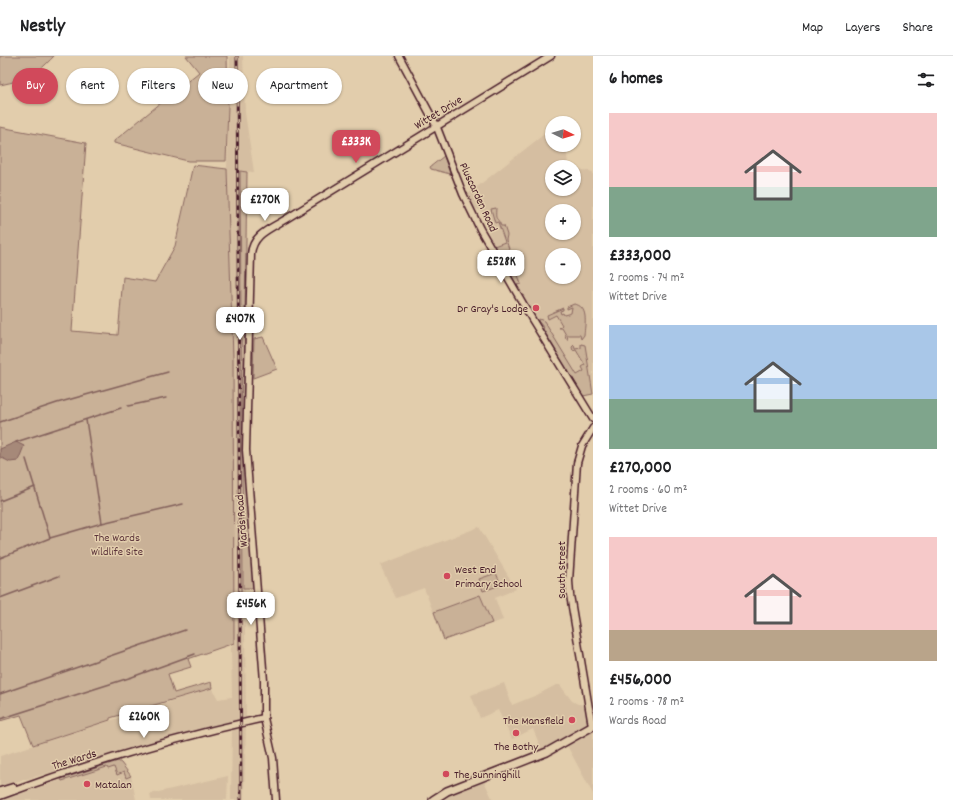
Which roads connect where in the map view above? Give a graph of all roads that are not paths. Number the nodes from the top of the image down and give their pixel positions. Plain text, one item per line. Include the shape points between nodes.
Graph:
1 (399, 56) edge
2 (551, 56) edge
3 (436, 125) junction
4 (255, 239) joint
5 (584, 405) junction
6 (593, 410) edge
7 (593, 419) edge
8 (593, 428) edge
9 (593, 435) edge
10 (587, 439) junction
11 (264, 718) junction
12 (593, 726) edge
13 (31, 784) junction
14 (0, 791) edge
15 (0, 796) edge
16 (276, 800) edge
17 (433, 800) edge

1 - 3 street, Pluscarden Road
2 - 3 street, Wittet Drive
3 - 4 street, Wittet Drive
3 - 5 street, Pluscarden Road via 463,194 480,229
4 - 11 street, Wards Road via 250,254 246,450 263,673
5 - 6 street
5 - 7 street, Pluscarden Road
8 - 10 street, South Street
9 - 10 street
10 - 12 street, South Street via 577,463 569,581
11 - 13 street, The Wards via 150,747
11 - 16 street, Wards Road via 273,758
12 - 17 main road via 544,753 447,791
13 - 14 street, The Wards
13 - 15 street, The Wards

